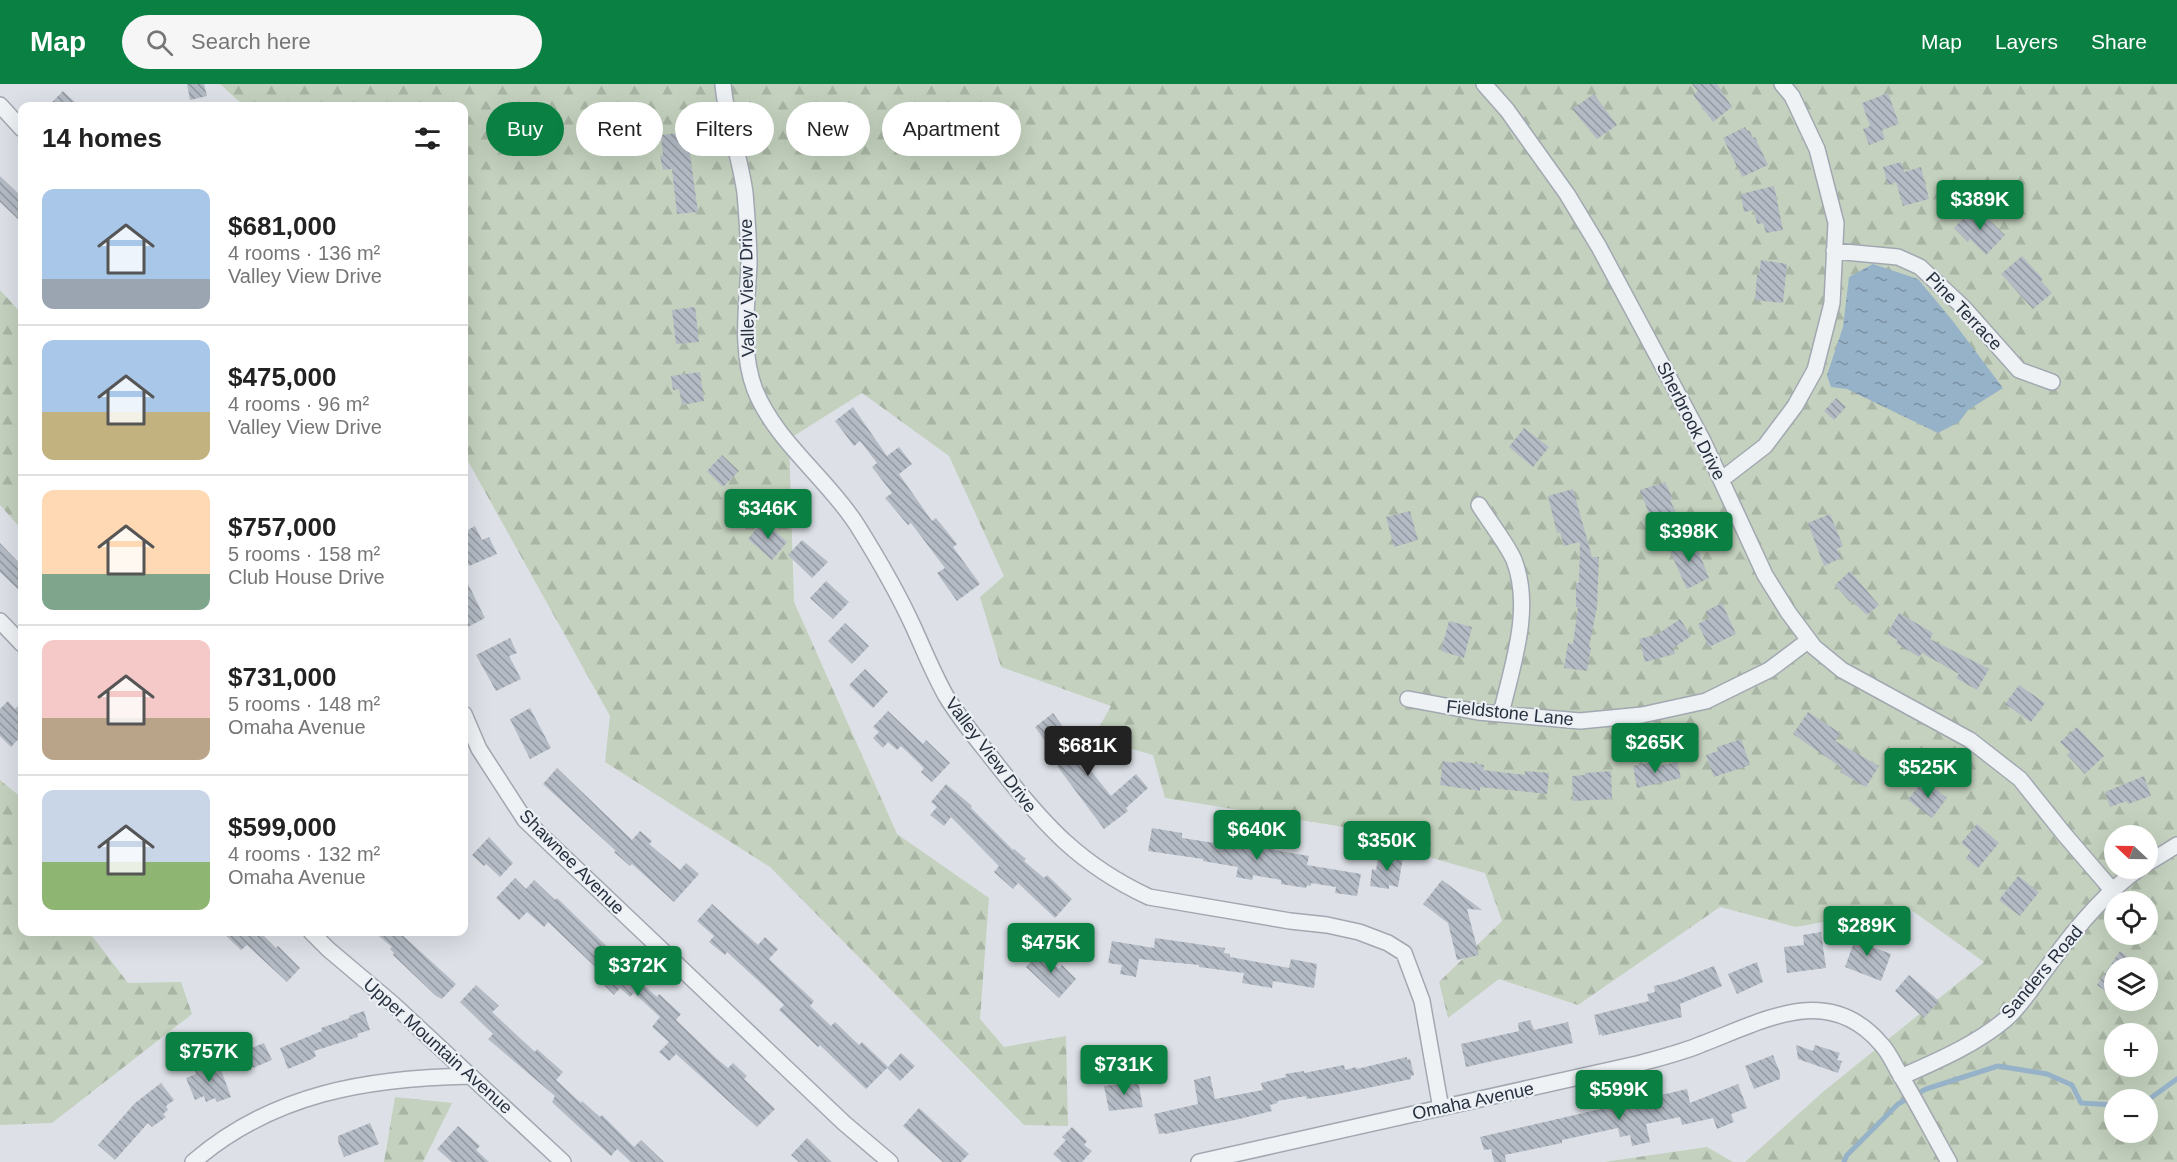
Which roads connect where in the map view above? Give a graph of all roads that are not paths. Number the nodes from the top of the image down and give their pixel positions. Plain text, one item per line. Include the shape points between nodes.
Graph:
1 (723, 84) edge
2 (1484, 84) edge
3 (1782, 84) edge
4 (0, 105) edge
5 (18, 125) edge
6 (1834, 251) junction
7 (2052, 382) dead end
8 (1721, 480) junction
9 (1479, 505) dead end
10 (0, 621) edge
11 (1809, 640) junction
12 (18, 641) edge
13 (1408, 699) dead end
14 (1501, 714) junction
15 (468, 723) edge
16 (2177, 845) edge
17 (2158, 857) edge
18 (2127, 879) edge
19 (2113, 891) joint
20 (2104, 901) edge
21 (315, 936) edge
22 (470, 1076) junction
23 (1904, 1081) junction
24 (1443, 1107) junction
25 (193, 1162) edge
26 (563, 1162) edge
27 (890, 1162) edge
28 (1199, 1162) edge
29 (1949, 1162) edge

1 - 24 street, Valley View Drive via 744,190 749,261 746,337 756,390 770,418 856,523 894,589 929,664 969,730 1059,837 1081,857 1130,888 1149,897 1359,932 1404,953 1422,1001
2 - 8 street, Sherbrook Drive via 1567,194 1599,247
3 - 6 street via 1792,96 1817,149 1836,223
4 - 5 street
6 - 7 street, Pine Terrace via 1898,257 1920,267 1964,307 2019,370
6 - 8 street via 1832,303 1815,370 1795,406 1765,446
8 - 11 street, Sherbrook Drive via 1765,575
9 - 14 street via 1514,560 1522,601
10 - 12 street
11 - 14 street, Fieldstone Lane via 1769,670 1706,701 1642,715 1580,721
11 - 19 street, Sherbrook Drive via 1842,670 1970,740 2020,779
13 - 14 street, Fieldstone Lane
15 - 27 street, Shawnee Avenue via 479,749 525,820
16 - 17 street
18 - 19 street, Sanders Road
20 - 23 street, Sanders Road via 2005,1019
21 - 22 street, Upper Mountain Avenue
22 - 25 street via 374,1082 337,1089 260,1118 220,1139
22 - 26 street, Upper Mountain Avenue
23 - 24 street, Omaha Avenue via 1882,1044 1857,1022 1829,1010 1796,1011 1637,1064
23 - 29 street, Omaha Avenue
24 - 28 street, Omaha Avenue

